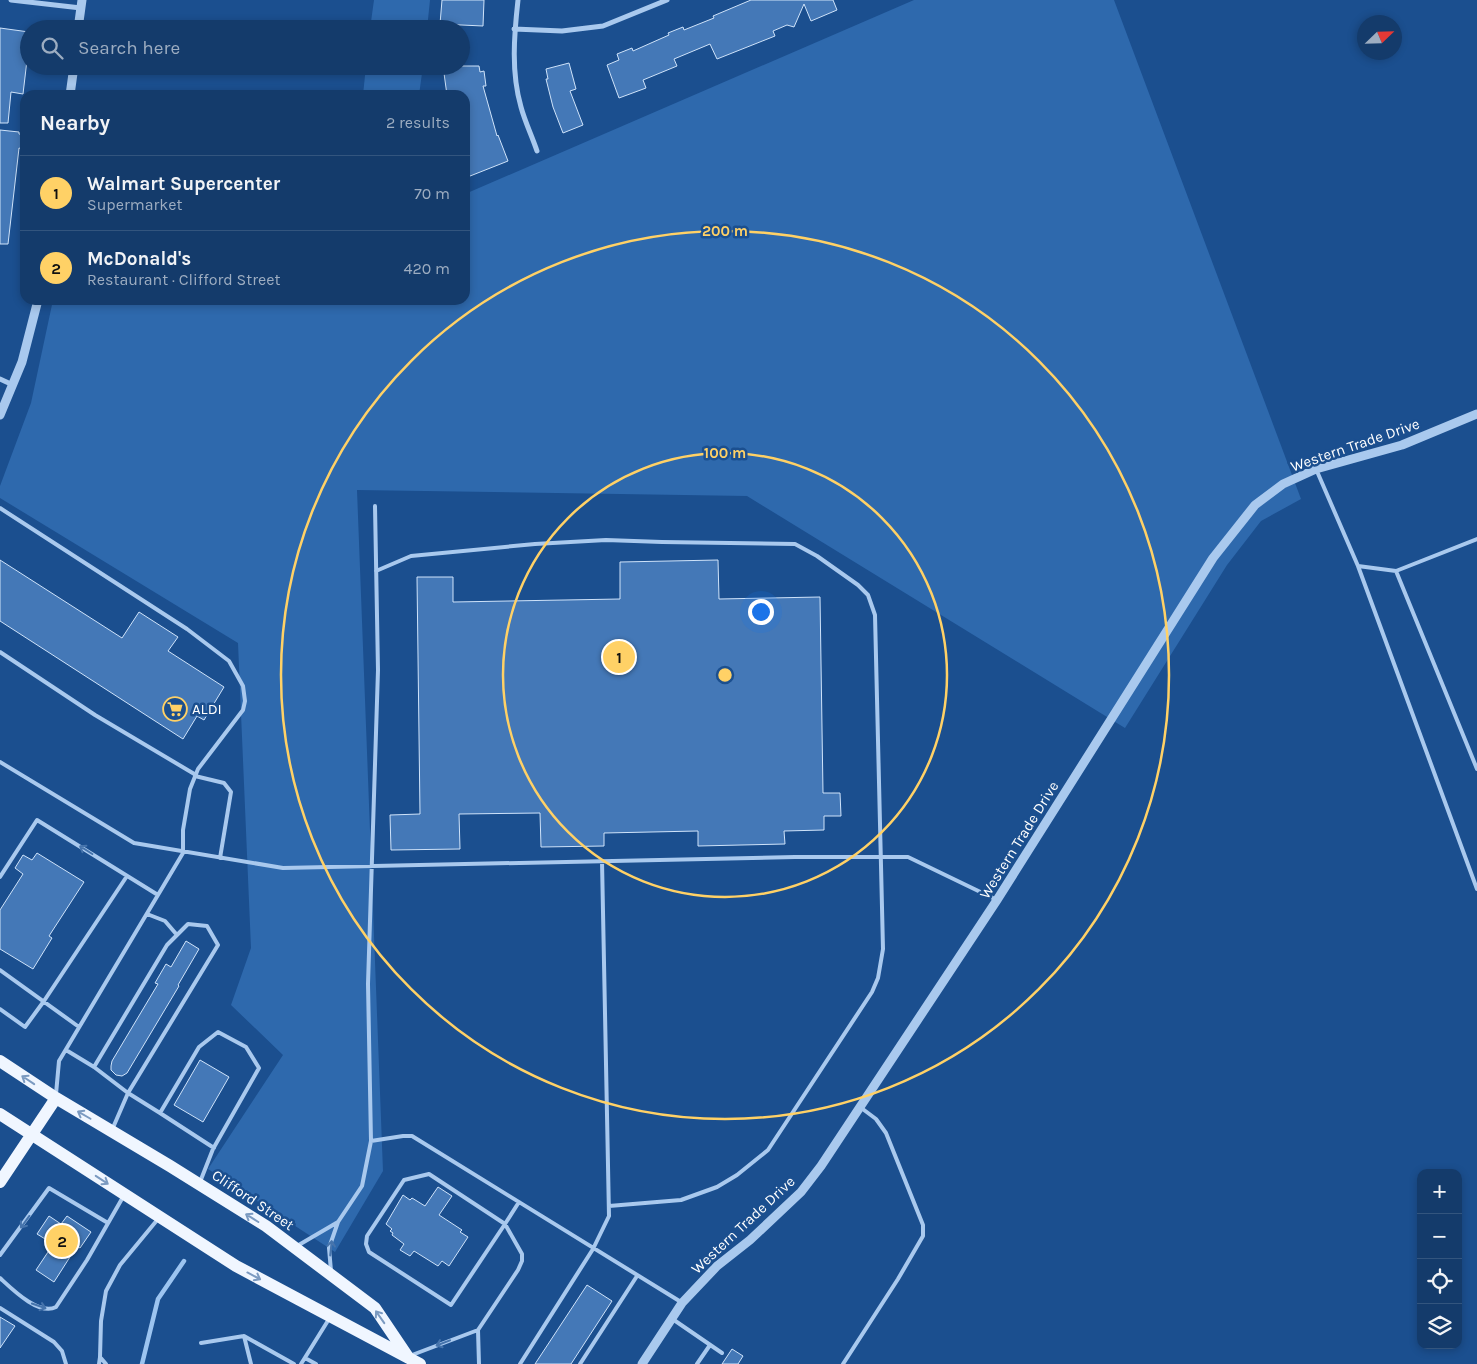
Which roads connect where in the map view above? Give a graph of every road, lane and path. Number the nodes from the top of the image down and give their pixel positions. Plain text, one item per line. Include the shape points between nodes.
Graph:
1 (11, 0) edge
2 (518, 0) edge
3 (667, 0) edge
4 (81, 4) edge
5 (79, 20) edge
6 (514, 29) junction
7 (73, 75) edge
8 (71, 90) edge
9 (537, 151) dead end
10 (37, 305) edge
11 (0, 378) edge
12 (13, 385) junction
13 (1477, 414) edge
14 (0, 415) edge
15 (1316, 469) junction
16 (375, 506) dead end
17 (0, 508) edge
18 (1477, 539) edge
19 (1358, 566) junction
20 (1396, 571) junction
21 (376, 572) junction
22 (0, 652) edge
23 (0, 762) edge
24 (1477, 769) edge
25 (196, 775) junction
26 (183, 853) junction
27 (880, 857) junction
28 (220, 858) junction
29 (602, 861) junction
30 (373, 865) junction
31 (127, 876) junction
32 (0, 877) edge
33 (1477, 889) edge
34 (158, 895) junction
35 (997, 900) junction
36 (147, 914) junction
37 (178, 934) junction
38 (0, 970) edge
39 (44, 1002) junction
40 (0, 1009) edge
41 (79, 1027) junction
42 (66, 1050) junction
43 (0, 1061) edge
44 (94, 1067) junction
45 (128, 1093) junction
46 (56, 1098) junction
47 (860, 1107) junction
48 (160, 1113) junction
49 (0, 1114) edge
50 (112, 1131) junction
51 (32, 1134) junction
52 (371, 1141) junction
53 (214, 1148) junction
54 (0, 1182) edge
55 (200, 1184) junction
56 (125, 1195) junction
57 (519, 1202) junction
58 (608, 1206) junction
59 (160, 1217) junction
60 (338, 1222) junction
61 (108, 1223) junction
62 (505, 1224) junction
63 (294, 1248) junction
64 (593, 1249) junction
65 (0, 1256) edge
66 (332, 1276) junction
67 (637, 1276) junction
68 (0, 1278) edge
69 (682, 1303) junction
70 (0, 1308) edge
71 (331, 1317) junction
72 (671, 1318) junction
73 (478, 1330) junction
74 (244, 1336) junction
75 (201, 1343) dead end
76 (710, 1345) junction
77 (722, 1353) dead end
78 (100, 1357) junction
79 (305, 1358) junction
80 (407, 1360) edge
81 (66, 1364) edge
82 (98, 1364) edge
83 (106, 1364) edge
84 (251, 1364) edge
85 (294, 1364) edge
86 (301, 1364) edge
87 (316, 1364) edge
88 (420, 1364) edge
89 (479, 1364) edge
90 (520, 1364) edge
91 (580, 1364) edge
92 (642, 1364) edge
93 (697, 1364) edge
94 (843, 1364) edge

1 - 4 street
2 - 6 street
3 - 6 street via 602,26 562,31
4 - 5 street
6 - 9 street via 514,68 521,106
7 - 8 street
10 - 12 street
11 - 12 street
12 - 14 street
13 - 15 street, Western Trade Drive via 1402,445
15 - 19 lane
15 - 35 street, Western Trade Drive via 1283,484 1255,505 1213,558
16 - 21 lane
17 - 25 lane via 187,629 229,661 243,686 243,710 203,761
18 - 20 lane
19 - 20 lane
19 - 33 lane
20 - 24 lane
21 - 27 lane via 411,556 606,540 795,544 817,556 868,595 875,615
21 - 30 lane via 378,670
22 - 25 lane via 94,715
23 - 26 lane via 134,844
25 - 26 lane via 190,789 183,830
25 - 28 lane via 224,783 231,792
26 - 28 lane
26 - 34 lane
27 - 29 lane
27 - 35 lane via 908,857
27 - 58 lane via 883,949 878,978 768,1150 717,1187 681,1200
28 - 30 lane via 283,868
29 - 30 lane
29 - 58 lane
30 - 52 lane via 368,984
31 -> 32 lane via 37,820
31 - 34 lane
31 - 39 lane
34 - 36 lane
35 - 47 street, Western Trade Drive
36 - 37 lane via 165,921
36 - 41 lane
37 - 44 lane via 167,945
37 - 45 lane via 188,924 207,926 218,945
38 - 39 lane
39 - 40 lane via 25,1027
39 - 41 lane
41 - 42 lane
42 - 44 lane
42 - 46 lane via 59,1061
46 -> 43 main road, Clifford Street
44 - 45 lane
45 - 48 lane
45 - 50 lane
50 -> 46 main road, Clifford Street
46 - 51 main road
47 - 69 street, Western Trade Drive via 801,1192 717,1266
47 - 94 lane via 876,1119 886,1133 923,1225 923,1236
48 - 53 lane
48 - 53 lane via 198,1047 218,1032 246,1046 259,1068
49 - 51 main road, Clifford Street
50 - 55 main road, Clifford Street
51 - 54 main road
51 -> 56 main road, Clifford Street
52 - 57 lane via 412,1136
52 - 60 lane via 362,1186
53 - 55 lane
63 -> 55 main road, Clifford Street
56 - 59 main road, Clifford Street
56 - 61 lane
57 - 62 lane
57 - 64 lane
58 - 64 lane via 609,1216
59 -> 71 main road, Clifford Street via 236,1266
59 - 78 lane via 120,1265 106,1292
60 - 63 lane
66 -> 60 lane via 329,1248
61 -> 65 lane via 49,1188
68 -> 61 lane via 30,1304 52,1309
62 - 62 lane via 429,1174 404,1180 367,1236 366,1244 369,1252 452,1305
62 - 73 lane via 520,1248 522,1261
63 - 66 main road, Clifford Street
64 - 67 lane
64 - 90 lane
80 -> 66 main road, Clifford Street via 375,1308
67 - 69 lane
67 - 91 lane
69 - 72 street, Western Trade Drive
70 - 81 lane via 54,1342 62,1351
71 - 79 lane
71 - 80 main road, Clifford Street
72 - 76 lane
72 - 92 street, Western Trade Drive
73 -> 80 lane
73 - 89 lane
74 - 75 lane
74 - 84 lane
74 - 85 lane
76 - 77 lane
76 - 93 lane
78 - 82 lane
78 - 83 lane
79 - 86 lane
79 - 87 lane
80 - 88 main road, Clifford Street

